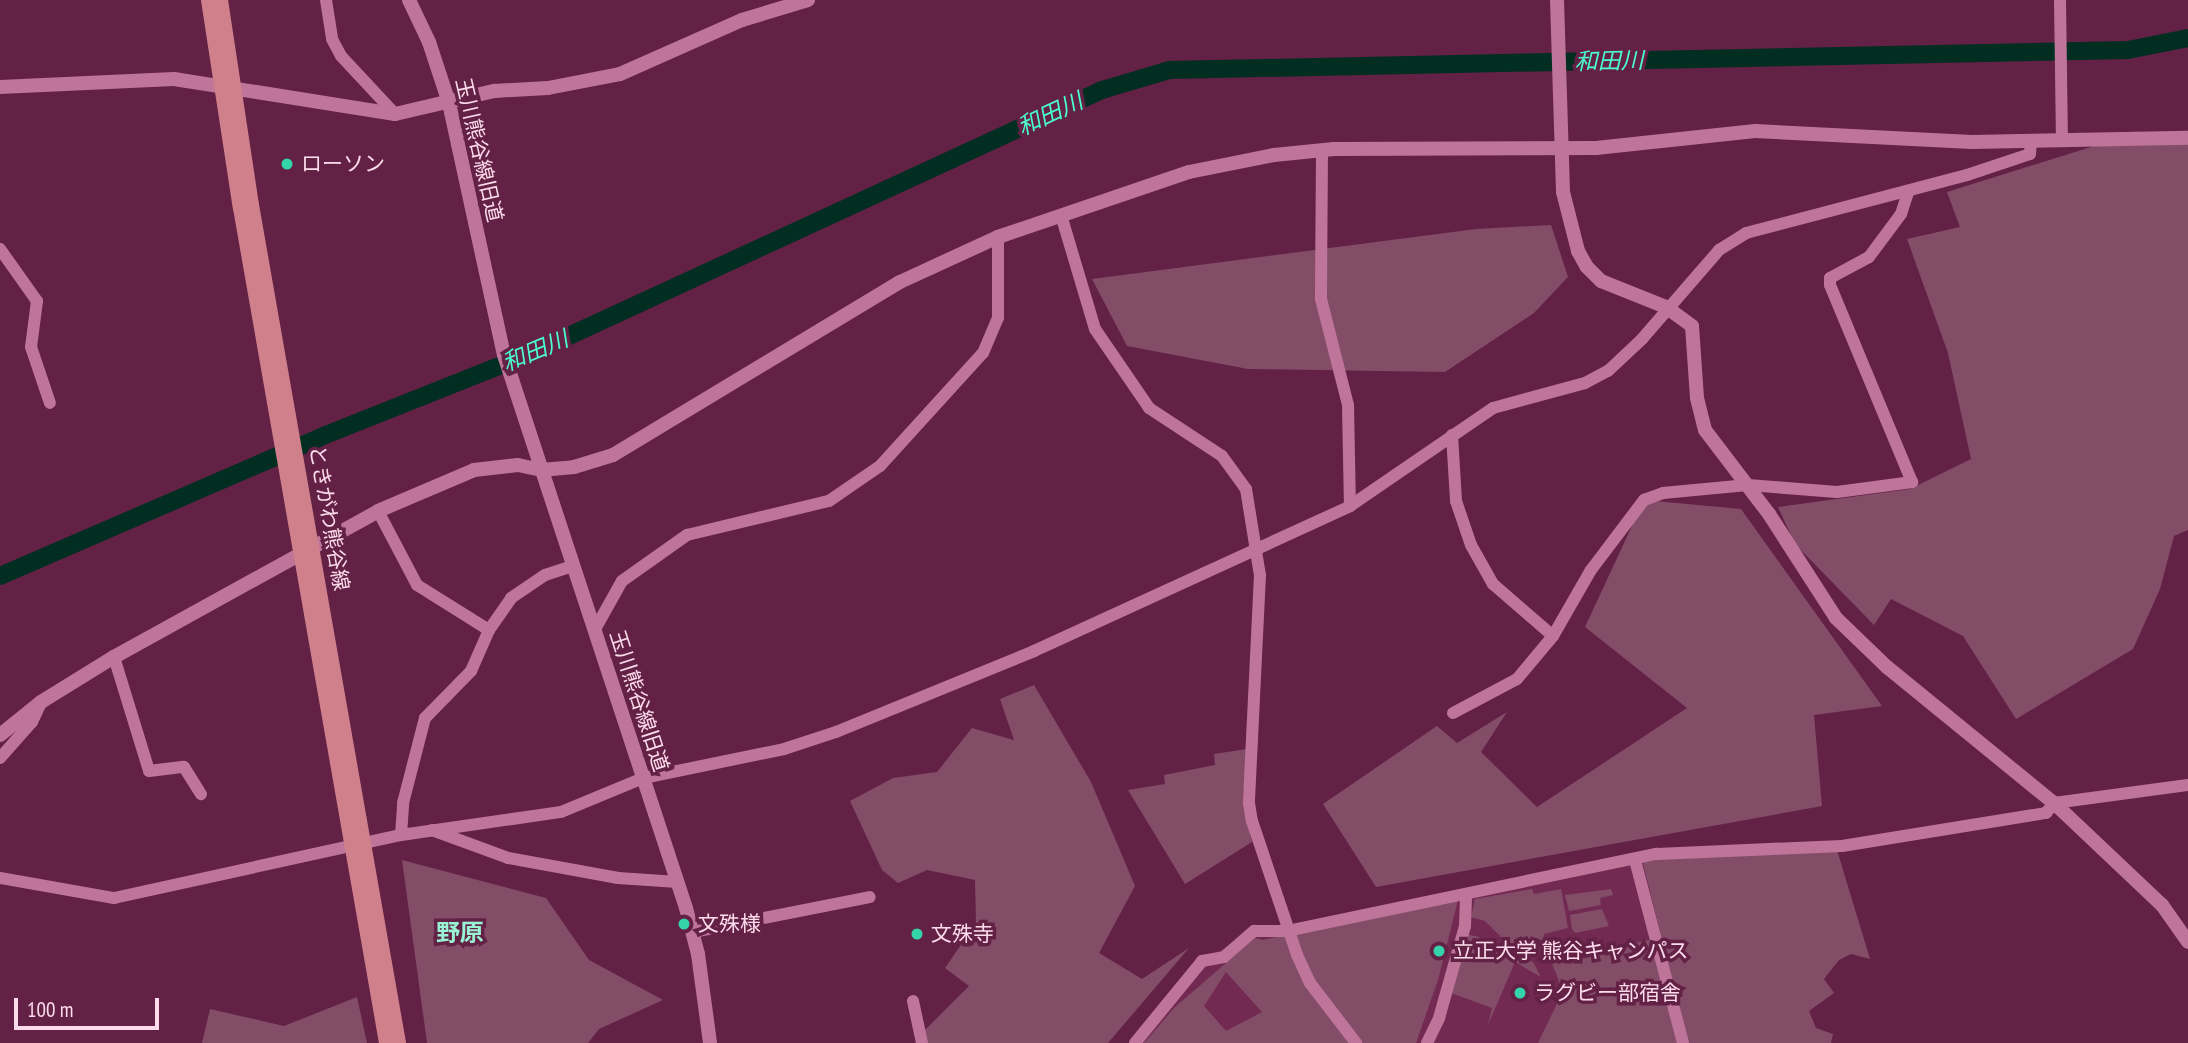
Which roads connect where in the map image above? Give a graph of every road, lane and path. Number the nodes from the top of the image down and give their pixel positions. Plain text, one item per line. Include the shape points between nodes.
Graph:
1 (208, 0) edge
2 (221, 0) edge
3 (326, 0) edge
4 (409, 0) edge
5 (808, 0) edge
6 (1557, 0) edge
7 (2060, 0) edge
8 (226, 85) junction
9 (0, 87) edge
10 (449, 103) junction
11 (395, 114) junction
12 (2188, 138) edge
13 (2031, 141) junction
14 (2062, 141) junction
15 (1560, 147) junction
16 (1322, 150) junction
17 (1908, 193) junction
18 (1061, 215) junction
19 (998, 237) junction
20 (0, 249) edge
21 (1666, 307) junction
22 (50, 403) dead end
23 (1452, 435) junction
24 (541, 470) junction
25 (1748, 485) junction
26 (1350, 506) junction
27 (378, 511) junction
28 (1259, 548) junction
29 (306, 549) junction
30 (573, 566) junction
31 (489, 630) junction
32 (594, 631) junction
33 (1553, 636) junction
34 (114, 657) junction
35 (41, 702) junction
36 (1453, 713) dead end
37 (0, 735) edge
38 (0, 758) edge
39 (643, 779) junction
40 (2188, 785) edge
41 (201, 794) dead end
42 (2054, 803) junction
43 (432, 829) junction
44 (401, 835) junction
45 (1635, 860) junction
46 (0, 878) edge
47 (678, 882) junction
48 (1466, 896) junction
49 (870, 897) dead end
50 (1287, 931) junction
51 (693, 932) junction
52 (2188, 942) edge
53 (913, 1001) dead end
54 (707, 1042) edge
55 (386, 1043) edge
56 (399, 1043) edge
57 (922, 1043) edge
58 (1135, 1043) edge
59 (1356, 1043) edge
60 (1427, 1043) edge
61 (1684, 1043) edge

1 - 8 main road, ときがわ熊谷線
2 - 8 main road, ときがわ熊谷線
3 - 11 street via 332,39 341,56
4 - 10 street, 玉川熊谷線旧道
5 - 10 street via 731,24 620,74 548,88 494,91
6 - 15 street
7 - 14 street
8 - 9 street via 139,79
8 - 11 street
8 - 29 main road, ときがわ熊谷線
10 - 11 street
10 - 24 street, 玉川熊谷線旧道 via 504,355
12 - 14 street
13 - 14 street
13 - 15 street via 1755,131 1642,144
13 - 17 street via 2031,154
15 - 16 street
15 - 21 street via 1568,222 1587,267 1601,281
16 - 18 street via 1189,172
16 - 26 street via 1321,299 1348,405
17 - 21 street via 1746,233 1719,250
17 - 25 street via 1901,214 1869,257 1830,278 1830,285 1912,482 1837,492
18 - 19 street
18 - 28 street via 1095,329 1149,408 1161,420 1200,439 1239,478 1250,501
19 - 24 street via 900,282 613,455 574,467
19 - 32 street via 998,318 983,353 880,466 829,500 687,535 622,581
20 - 22 street via 37,301 31,347
21 - 23 street via 1642,339 1608,371 1585,383 1493,408
21 - 25 street via 1688,321 1696,337 1697,398 1705,430
23 - 26 street
23 - 33 street via 1457,501 1471,545 1493,584
24 - 27 street via 518,465 474,470
24 - 30 street, 玉川熊谷線旧道
25 - 33 street via 1663,493 1644,500 1591,570
25 - 42 street via 1836,618 1887,667
26 - 28 street
27 - 29 street
27 - 31 street via 417,585
28 - 39 street via 1034,651 836,732 784,749
28 - 50 street via 1249,803
29 - 34 street
29 - 55 main road, ときがわ熊谷線
29 - 56 main road, ときがわ熊谷線
30 - 31 street via 545,575 510,598
30 - 32 street, 玉川熊谷線旧道
31 - 44 street via 471,671 425,718 403,803
32 - 39 street, 玉川熊谷線旧道
33 - 36 street via 1517,679
34 - 35 street
34 - 41 street via 149,771 184,767
35 - 37 street
35 - 38 street via 32,722
39 - 43 street via 561,813
39 - 47 street, 玉川熊谷線旧道
40 - 42 street
42 - 45 street via 2046,813 1842,846 1657,854
42 - 52 street via 2162,905
43 - 44 street
43 - 47 street via 508,858 618,878
44 - 46 street via 114,898
45 - 48 street
45 - 61 street
47 - 51 street, 玉川熊谷線旧道
48 - 50 street
48 - 60 street via 1465,926 1439,1018
49 - 51 street
50 - 58 street via 1254,931 1224,957 1202,961
50 - 59 street via 1310,983
51 - 54 street, 玉川熊谷線旧道
53 - 57 street

